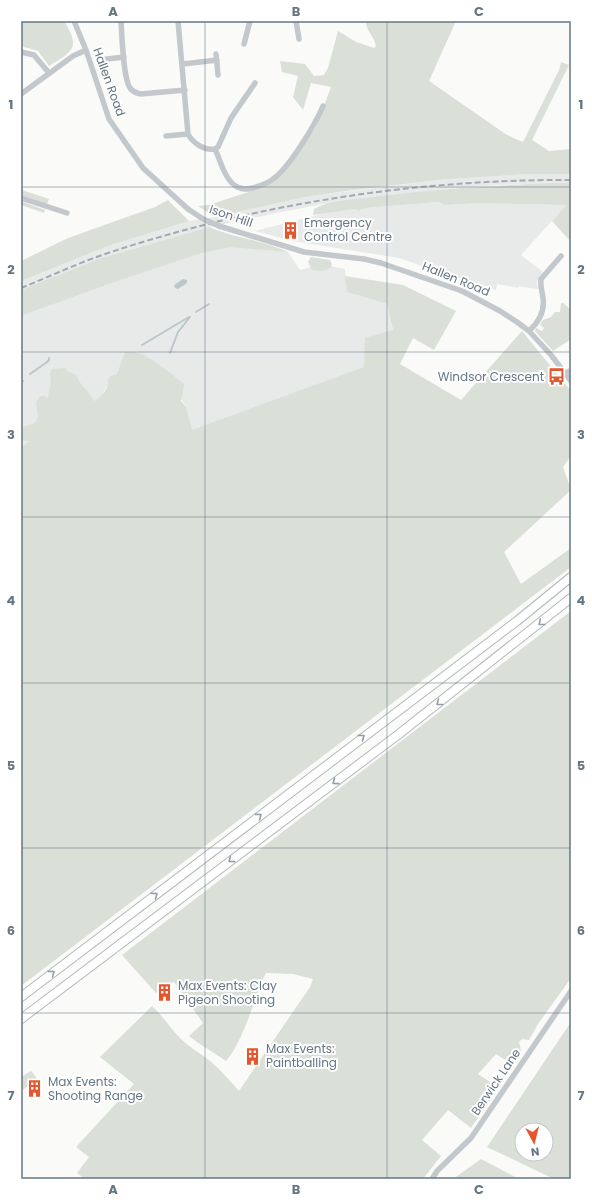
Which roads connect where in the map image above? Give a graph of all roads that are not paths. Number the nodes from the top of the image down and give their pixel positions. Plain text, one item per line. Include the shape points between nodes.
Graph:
1 (74, 21) edge
2 (121, 21) edge
3 (178, 21) edge
4 (250, 21) edge
5 (296, 21) edge
6 (299, 39) dead end
7 (244, 44) dead end
8 (86, 50) junction
9 (21, 52) edge
10 (216, 54) dead end
11 (124, 57) junction
12 (99, 60) dead end
13 (106, 60) junction
14 (217, 60) junction
15 (183, 64) junction
16 (107, 68) dead end
17 (49, 73) junction
18 (218, 75) dead end
19 (255, 83) dead end
20 (185, 90) junction
21 (21, 94) edge
22 (323, 106) dead end
23 (188, 134) junction
24 (166, 136) dead end
25 (215, 149) junction
26 (143, 168) joint
27 (21, 198) edge
28 (67, 213) dead end
29 (304, 252) joint
30 (561, 256) dead end
31 (529, 331) junction
32 (571, 370) edge
33 (565, 374) junction
34 (571, 381) edge
35 (571, 578) edge
36 (571, 598) edge
37 (571, 991) edge
38 (21, 997) edge
39 (21, 1019) edge
40 (432, 1179) edge

1 - 8 street, Hallen Road
2 - 11 street
3 - 15 street
4 - 7 street
5 - 6 street
8 - 17 street
8 - 26 street, Hallen Road via 106,113
9 - 17 street via 34,55
10 - 14 street
11 - 13 street
11 - 20 street via 128,83 137,93
12 - 13 street
13 - 16 street
14 - 15 street
14 - 18 street
15 - 20 street
17 - 21 street
19 - 25 street via 231,118
20 - 23 street
22 - 25 street via 287,165 266,184 246,189 235,186 227,176
23 - 24 street
23 - 25 street via 201,147
26 - 29 street, Ison Hill, bridge via 202,219
27 - 28 street
29 - 31 street, Hallen Road via 364,259 446,285 500,311
30 - 31 street via 541,279 543,300 540,320
31 - 33 street, Hallen Road
32 - 33 street
33 - 34 street, Hallen Road
38 -> 35 highway
36 -> 39 highway via 399,734
37 - 40 street, Berwick Lane via 471,1138

